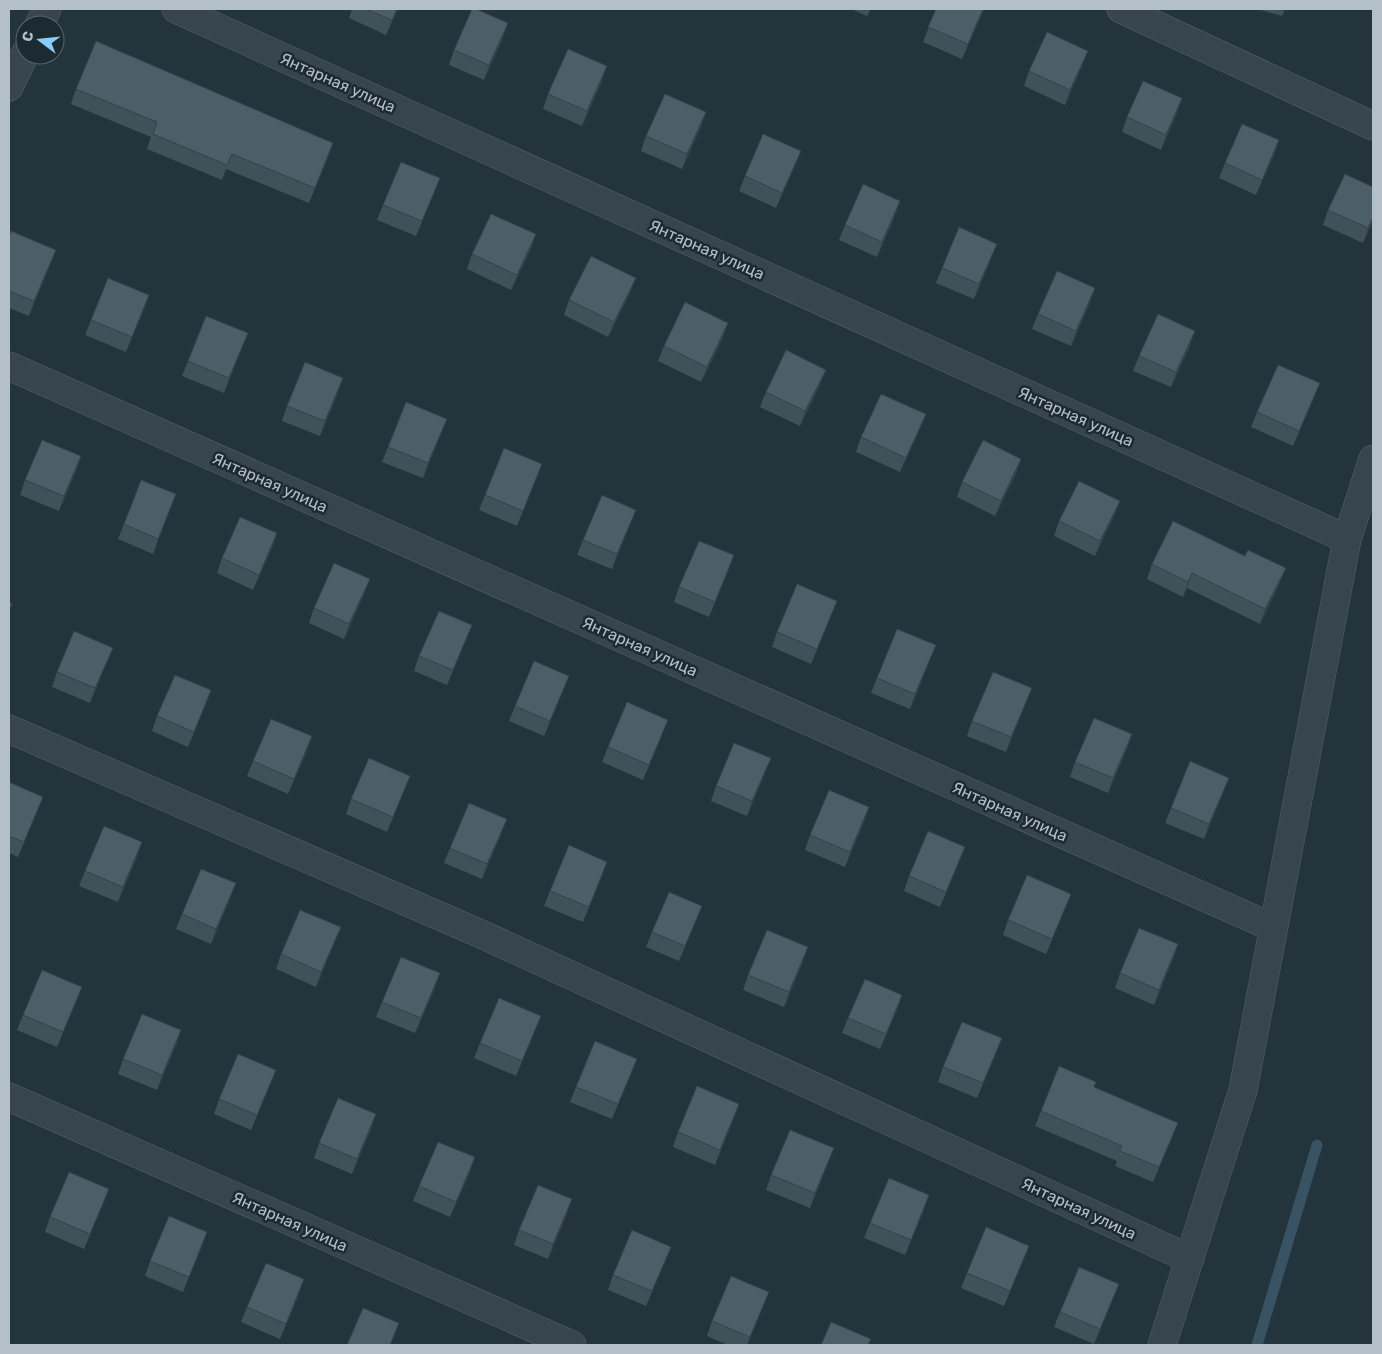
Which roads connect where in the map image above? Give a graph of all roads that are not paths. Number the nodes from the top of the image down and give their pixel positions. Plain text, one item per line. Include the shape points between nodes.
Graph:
1 (176, 9) edge
2 (1121, 9) edge
3 (20, 65) edge
4 (9, 87) edge
5 (1373, 126) edge
6 (9, 366) edge
7 (1373, 459) edge
8 (1347, 539) junction
9 (9, 728) edge
10 (1272, 927) junction
11 (9, 1097) edge
12 (1190, 1260) junction
13 (572, 1345) edge
14 (1162, 1345) edge

1 - 8 street, Янтарная улица
2 - 5 street
3 - 4 street
6 - 10 street, Янтарная улица
7 - 8 street
8 - 10 street
9 - 12 street, Янтарная улица via 481,934
10 - 12 street via 1243,1090
11 - 13 street, Янтарная улица
12 - 14 street

